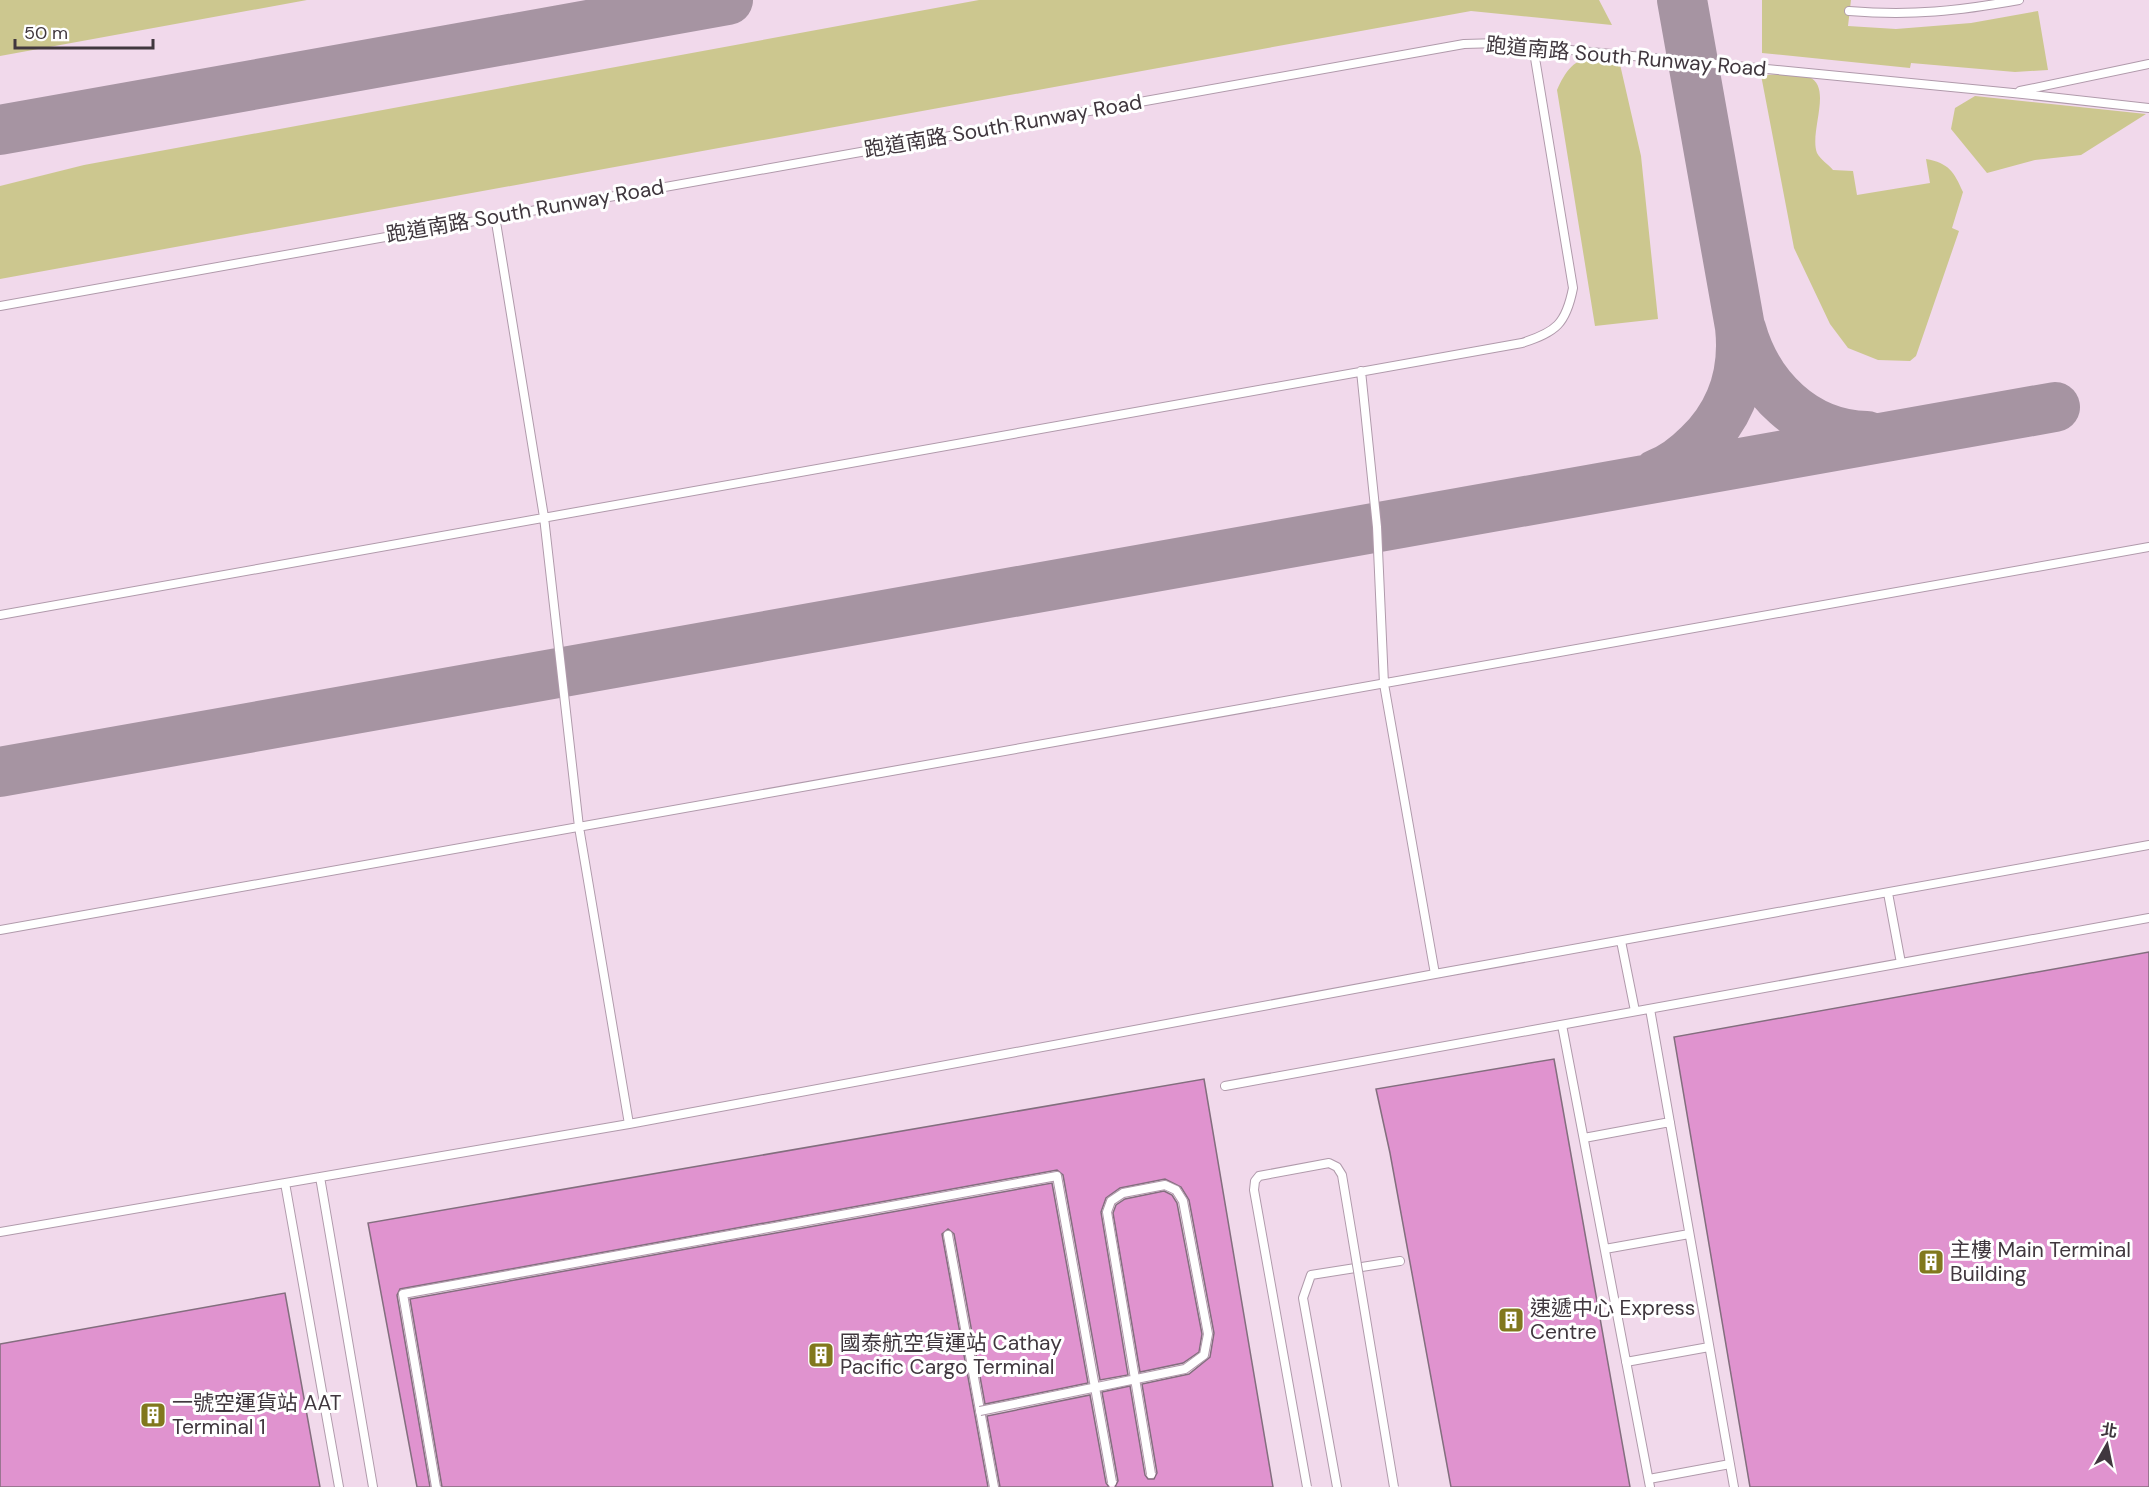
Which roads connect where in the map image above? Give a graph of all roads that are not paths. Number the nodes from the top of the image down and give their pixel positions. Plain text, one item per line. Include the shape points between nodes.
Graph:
1 (2019, 0) edge
2 (1850, 11) dead end
3 (1533, 46) junction
4 (2149, 64) edge
5 (2013, 93) junction
6 (2149, 108) edge
7 (495, 216) junction
8 (0, 306) edge
9 (1361, 371) junction
10 (544, 517) junction
11 (2149, 547) edge
12 (0, 615) edge
13 (1384, 684) junction
14 (579, 827) junction
15 (2149, 845) edge
16 (1888, 893) junction
17 (2149, 918) edge
18 (0, 930) edge
19 (1622, 940) junction
20 (1901, 963) junction
21 (1435, 974) junction
22 (1650, 1009) junction
23 (1635, 1011) junction
24 (1562, 1025) junction
25 (1224, 1086) dead end
26 (1670, 1122) junction
27 (629, 1124) junction
28 (1584, 1138) junction
29 (320, 1177) junction
30 (285, 1183) junction
31 (0, 1232) edge
32 (1689, 1234) junction
33 (948, 1235) dead end
34 (1605, 1249) junction
35 (1400, 1261) dead end
36 (1709, 1347) junction
37 (1626, 1362) junction
38 (980, 1412) junction
39 (1730, 1464) junction
40 (1151, 1474) dead end
41 (1650, 1483) edge
42 (1112, 1484) edge
43 (339, 1487) edge
44 (374, 1487) edge
45 (436, 1487) edge
46 (994, 1487) edge
47 (1307, 1487) edge
48 (1337, 1487) edge
49 (1394, 1487) edge
50 (1734, 1487) edge

1 - 2 lane via 1913,14
3 - 5 lane, 跑道南路 South Runway Road
3 - 7 lane, 跑道南路 South Runway Road via 1464,44
3 - 9 lane via 1573,288 1569,307 1546,335 1522,343
4 - 5 lane, 跑道南路 South Runway Road
5 - 6 lane, 跑道南路 South Runway Road
7 - 8 lane, 跑道南路 South Runway Road
7 - 10 lane
9 - 10 lane
9 - 13 lane via 1377,527
10 - 12 lane
10 - 14 lane
11 - 13 lane
13 - 14 lane
13 - 21 lane
14 - 18 lane
14 - 27 lane
15 - 16 lane
16 - 19 lane
16 - 20 lane
17 - 20 lane
19 - 21 lane
19 - 23 lane
20 - 22 lane
21 - 27 lane
22 - 23 lane
22 - 26 lane
23 - 24 lane
24 - 25 lane
24 - 28 lane
26 - 28 lane
26 - 32 lane
27 - 29 lane
28 - 34 lane
29 - 30 lane
29 - 44 lane
30 - 31 lane
30 - 43 lane
32 - 34 lane
32 - 36 lane
33 - 38 lane
34 - 37 lane
35 - 48 lane via 1311,1275 1303,1298
36 - 37 lane
36 - 39 lane
37 - 41 lane
38 - 40 lane, bridge via 1128,1381 1139,1379 1185,1369 1204,1355 1208,1334 1183,1201 1176,1190 1165,1185 1123,1193 1111,1201 1107,1212 1130,1353 1134,1375 1136,1386
38 - 46 lane
39 - 41 lane
39 - 50 lane
42 - 45 lane, bridge via 1057,1176 403,1294
47 - 49 lane, bridge via 1255,1181 1259,1176 1329,1163 1342,1175

